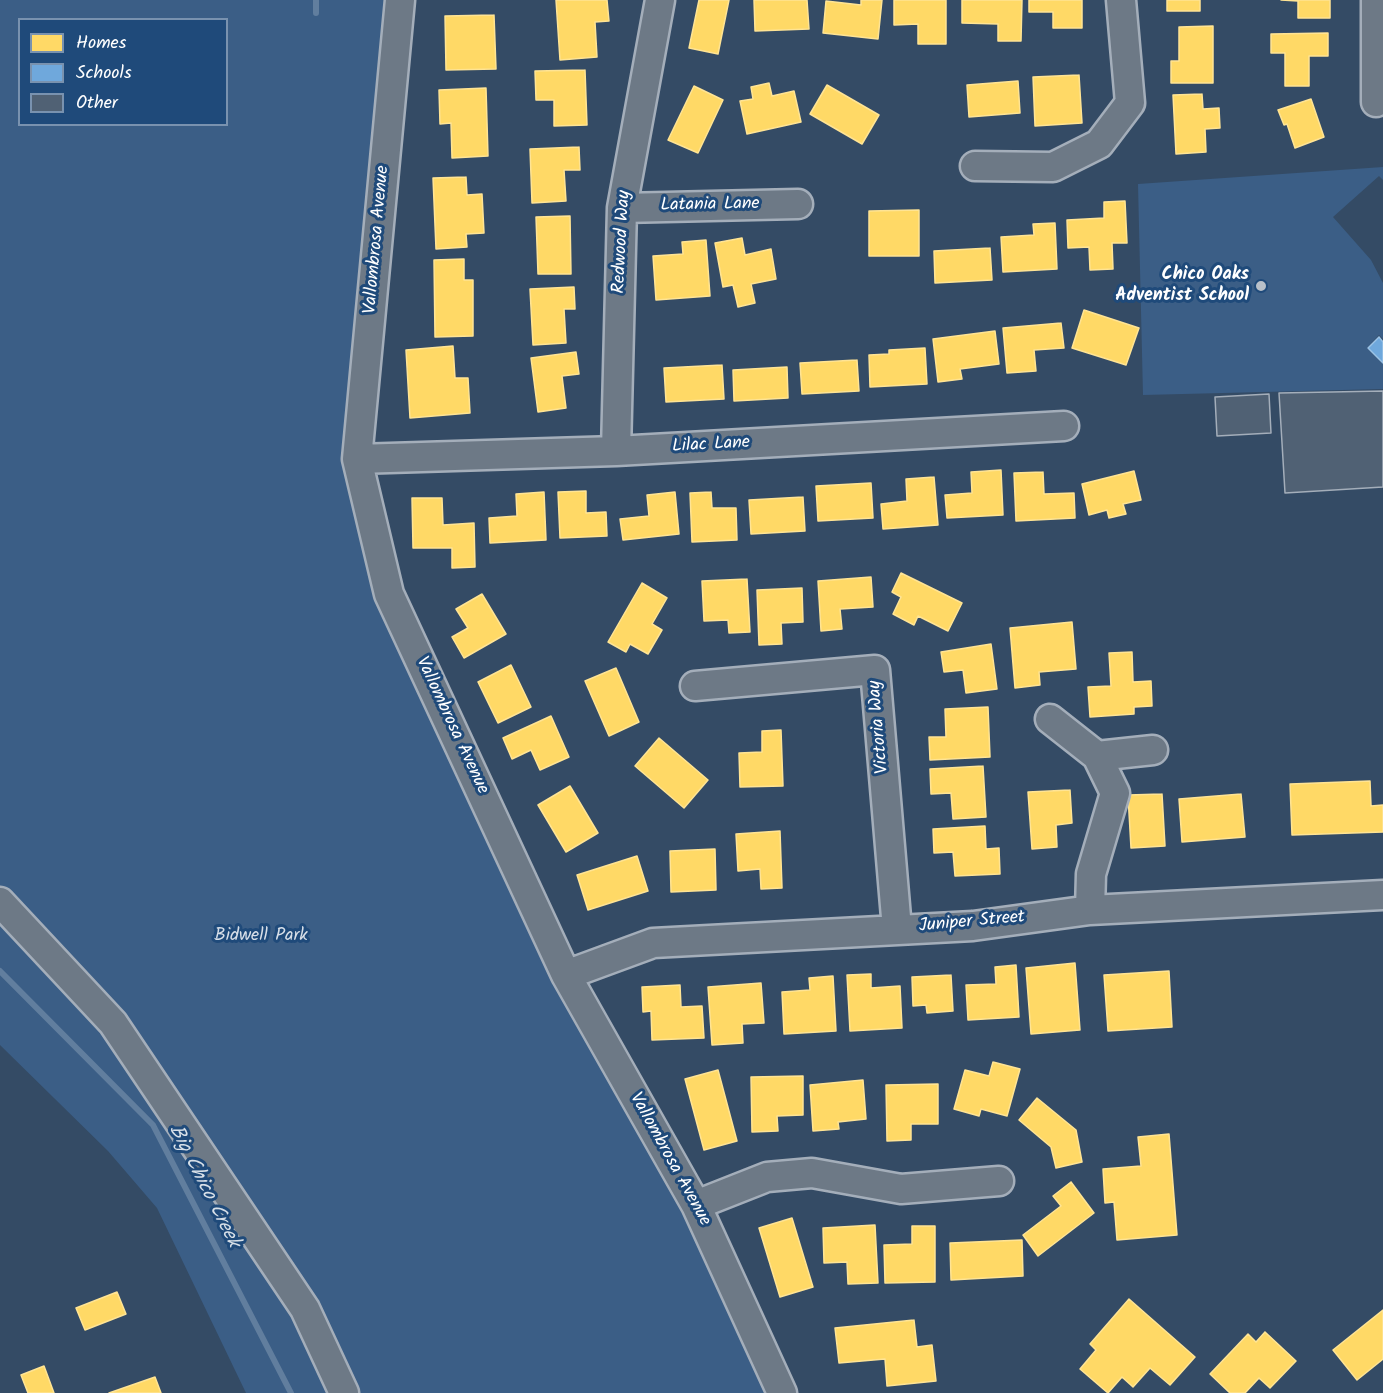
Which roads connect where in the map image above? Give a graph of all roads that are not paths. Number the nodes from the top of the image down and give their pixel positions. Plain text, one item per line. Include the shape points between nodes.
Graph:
1 (400, 0) edge
2 (660, 0) edge
3 (1120, 0) edge
4 (1376, 0) edge
5 (1376, 102) dead end
6 (975, 166) dead end
7 (798, 204) dead end
8 (622, 208) junction
9 (1064, 426) dead end
10 (616, 451) junction
11 (357, 459) junction
12 (695, 686) dead end
13 (1050, 719) dead end
14 (1153, 750) dead end
15 (1097, 756) junction
16 (1383, 895) edge
17 (0, 902) edge
18 (1090, 910) junction
19 (897, 929) junction
20 (566, 975) junction
21 (999, 1181) dead end
22 (696, 1205) junction
23 (344, 1393) edge
24 (782, 1393) edge

1 - 11 street, Vallombrosa Avenue
2 - 8 street, Redwood Way
3 - 6 street via 1130,103 1099,144 1053,167
4 - 5 street
7 - 8 street, Latania Lane
8 - 10 street, Redwood Way
9 - 10 street, Lilac Lane
10 - 11 street, Lilac Lane
11 - 20 street, Vallombrosa Avenue via 389,594
12 - 19 street, Victoria Way via 875,670
13 - 15 street
14 - 15 street
15 - 18 street via 1115,793 1091,874
16 - 18 street, Juniper Street
17 - 23 street via 113,1023 305,1309
18 - 19 street, Juniper Street via 974,926
19 - 20 street, Juniper Street via 653,943
20 - 22 street, Vallombrosa Avenue
21 - 22 street via 901,1189 812,1173 767,1177
22 - 24 street, Vallombrosa Avenue

